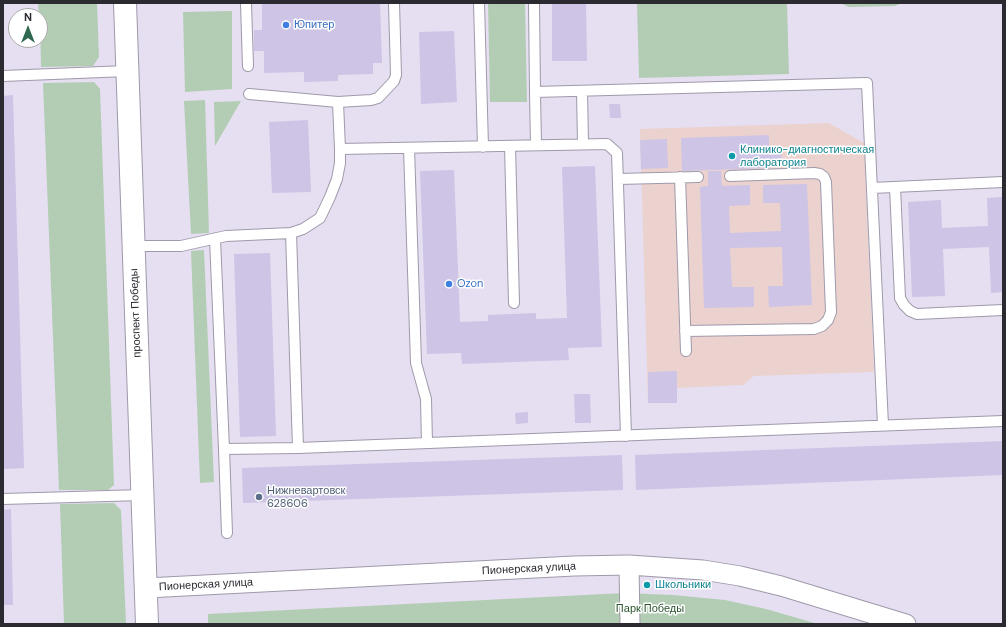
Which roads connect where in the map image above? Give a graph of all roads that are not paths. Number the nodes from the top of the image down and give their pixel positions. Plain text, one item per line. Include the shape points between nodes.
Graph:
1 (125, 3) edge
2 (246, 3) edge
3 (394, 3) edge
4 (479, 3) edge
5 (534, 3) edge
6 (248, 66) dead end
7 (127, 71) junction
8 (3, 76) edge
9 (535, 92) junction
10 (582, 92) junction
11 (249, 94) dead end
12 (338, 102) junction
13 (583, 144) junction
14 (536, 145) junction
15 (510, 146) junction
16 (483, 147) junction
17 (409, 148) junction
18 (340, 149) junction
19 (730, 176) dead end
20 (680, 177) junction
21 (698, 177) dead end
22 (618, 179) junction
23 (1003, 182) edge
24 (895, 187) junction
25 (872, 188) junction
26 (291, 233) junction
27 (215, 239) junction
28 (134, 246) junction
29 (514, 304) dead end
30 (1003, 310) edge
31 (685, 331) junction
32 (686, 351) dead end
33 (1003, 421) edge
34 (883, 425) junction
35 (626, 436) junction
36 (427, 443) junction
37 (298, 448) junction
38 (224, 449) junction
39 (143, 495) junction
40 (3, 499) edge
41 (227, 533) dead end
42 (629, 565) junction
43 (146, 588) junction
44 (147, 624) edge
45 (630, 624) edge
46 (906, 624) edge

1 - 7 main road, проспект Победы
2 - 6 lane
3 - 12 lane via 394,81 378,98
4 - 16 lane
5 - 9 lane
7 - 8 lane
7 - 28 main road, проспект Победы
9 - 10 lane
9 - 14 lane
10 - 13 lane
10 - 25 lane via 867,83
11 - 12 lane
12 - 18 lane
13 - 14 lane
13 - 22 lane via 607,144 617,153
14 - 15 lane
15 - 16 lane
15 - 29 lane
16 - 17 lane
17 - 18 lane
17 - 36 lane via 416,363 426,399
18 - 26 lane via 337,179 320,218 304,229
19 - 31 lane via 814,173 824,177 831,312 822,326 814,328
20 - 21 lane
20 - 22 lane
20 - 31 lane
22 - 35 lane
23 - 24 lane
24 - 25 lane
24 - 30 lane via 900,298 904,305 917,314
25 - 34 lane
26 - 27 lane via 234,235
26 - 37 lane
27 - 28 lane via 181,246
27 - 38 lane
28 - 39 main road, проспект Победы
31 - 32 lane
33 - 34 lane
34 - 35 lane
35 - 36 lane
36 - 37 lane
37 - 38 lane
38 - 41 lane
39 - 40 lane
39 - 43 main road, проспект Победы
42 - 43 street, Пионерская улица
42 - 45 street
42 - 46 street, Пионерская улица via 703,570 740,576
43 - 44 main road, проспект Победы

